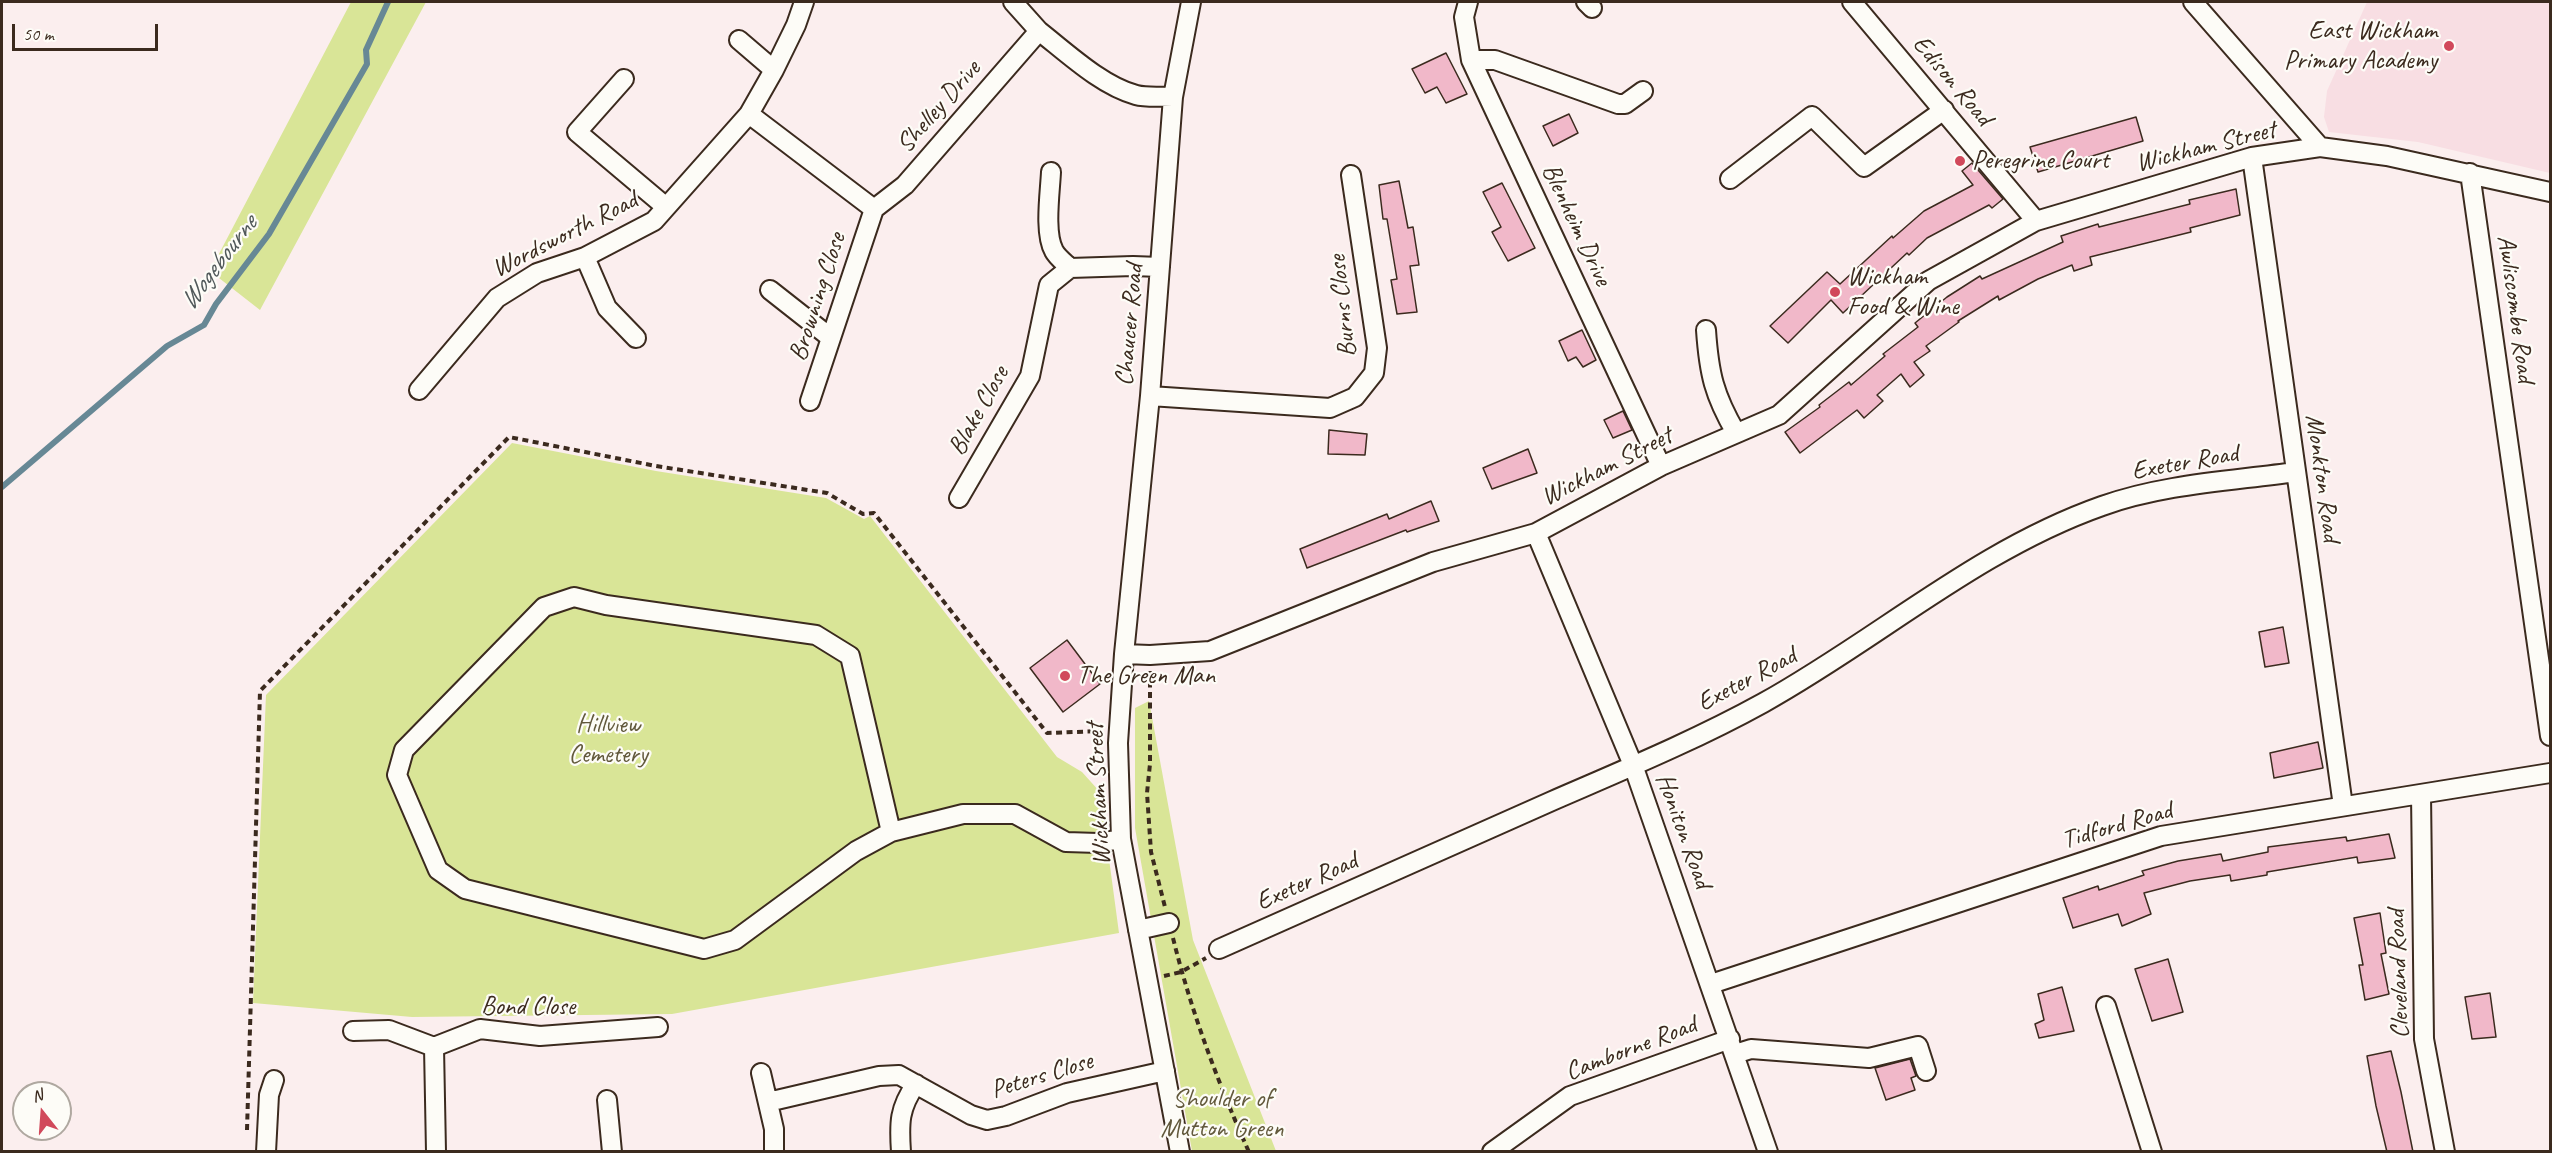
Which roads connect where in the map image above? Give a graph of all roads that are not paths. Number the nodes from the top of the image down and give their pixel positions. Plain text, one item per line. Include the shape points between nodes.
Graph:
1 (804, 2) edge
2 (1013, 2) edge
3 (1191, 2) edge
4 (1468, 2) edge
5 (1852, 2) edge
6 (2193, 2) edge
7 (1039, 31) junction
8 (739, 40) dead end
9 (1471, 60) junction
10 (774, 70) junction
11 (624, 79) dead end
12 (1643, 90) dead end
13 (1173, 97) junction
14 (1944, 110) junction
15 (749, 114) junction
16 (2320, 147) junction
17 (2252, 157) junction
18 (1051, 172) dead end
19 (2470, 173) junction
20 (1352, 175) dead end
21 (1730, 179) dead end
22 (2550, 192) edge
23 (666, 207) junction
24 (874, 209) junction
25 (2037, 221) junction
26 (585, 257) junction
27 (1160, 267) junction
28 (1070, 268) junction
29 (770, 290) dead end
30 (1706, 330) dead end
31 (636, 338) dead end
32 (831, 338) junction
33 (419, 390) dead end
34 (1150, 396) junction
35 (810, 401) dead end
36 (1736, 433) junction
37 (1661, 466) junction
38 (2295, 472) junction
39 (959, 498) dead end
40 (1536, 533) junction
41 (1124, 654) junction
42 (2550, 736) edge
43 (1633, 765) junction
44 (2550, 774) edge
45 (2421, 794) junction
46 (2343, 806) junction
47 (891, 832) junction
48 (1121, 839) junction
49 (1169, 923) dead end
50 (1138, 930) junction
51 (1219, 949) dead end
52 (1711, 984) junction
53 (2106, 1006) dead end
54 (658, 1027) dead end
55 (353, 1031) dead end
56 (434, 1047) junction
57 (1732, 1047) junction
58 (1165, 1071) junction
59 (1926, 1071) dead end
60 (761, 1073) dead end
61 (274, 1080) dead end
62 (915, 1084) junction
63 (607, 1100) dead end
64 (768, 1102) junction
65 (1501, 1149) edge
66 (266, 1152) edge
67 (436, 1152) edge
68 (612, 1152) edge
69 (774, 1152) edge
70 (901, 1152) edge
71 (1180, 1152) edge
72 (1768, 1152) edge
73 (2152, 1152) edge
74 (2445, 1152) edge

1 - 10 street, Wordsworth Road
2 - 7 street
3 - 13 street, Chaucer Road
4 - 9 street, Blenheim Drive via 1464,17
5 - 14 street, Edison Road
6 - 16 street
7 - 13 street via 1090,72 1125,91 1137,96
7 - 24 street, Shelley Drive via 905,185
8 - 10 street
9 - 12 street via 1495,60 1618,104 1625,104
9 - 37 street, Blenheim Drive
10 - 15 street, Wordsworth Road
11 - 23 street via 577,132
13 - 27 street, Chaucer Road
14 - 21 street via 1864,166 1812,116
14 - 25 street, Edison Road
15 - 23 street, Wordsworth Road
15 - 24 street
16 - 17 street, Wickham Street
16 - 19 street, Wickham Street
17 - 25 street, Wickham Street
17 - 38 street, Monkton Road
18 - 28 street via 1050,236 1054,251
19 - 22 street, Wickham Street
19 - 42 street, Awliscombe Road
20 - 34 street, Burns Close via 1377,348 1374,373 1355,397 1330,408
23 - 26 street, Wordsworth Road via 654,221
24 - 32 street, Browning Close
25 - 36 street, Wickham Street via 1928,281 1779,415
26 - 31 street via 607,308
26 - 33 street, Wordsworth Road via 537,273 497,298
27 - 28 street
27 - 34 street, Chaucer Road
28 - 39 street, Blake Close via 1049,285 1030,376
29 - 32 street
30 - 36 street via 1709,370 1722,408
32 - 35 street, Browning Close
34 - 41 street, Chaucer Road
36 - 37 street, Wickham Street
37 - 40 street, Wickham Street
38 - 43 street, Exeter Road via 2168,489 2104,505 2043,529 1761,704
38 - 46 street, Monkton Road
40 - 41 street, Wickham Street via 1432,562 1210,651
40 - 43 street, Honiton Road
41 - 48 street, Wickham Street via 1118,743
43 - 51 street, Exeter Road
43 - 52 street, Honiton Road
44 - 45 street, Tidford Road
45 - 46 street, Tidford Road
45 - 74 street, Cleveland Road via 2424,1039
46 - 52 street, Tidford Road via 2161,836
47 - 47 street via 850,656 816,635 574,597 544,607 404,750 397,775 438,870 465,889 704,949 735,940 856,851
47 - 48 street via 963,814 1015,814 1066,842
48 - 50 street, Wickham Street
49 - 50 street
50 - 58 street, Wickham Street
52 - 57 street, Honiton Road
53 - 73 street
54 - 56 street, Bond Close via 540,1036 480,1029
55 - 56 street via 389,1030
56 - 67 street
57 - 59 street, Camborne Road via 1869,1058 1918,1046
57 - 65 street, Camborne Road via 1570,1096
57 - 72 street, Honiton Road
58 - 62 street, Peters Close via 1067,1093 987,1120
58 - 71 street, Wickham Street
60 - 64 street
61 - 66 street via 269,1095
62 - 64 street, Peters Close via 898,1075 879,1076
62 - 70 street via 899,1117
63 - 68 street
64 - 69 street

